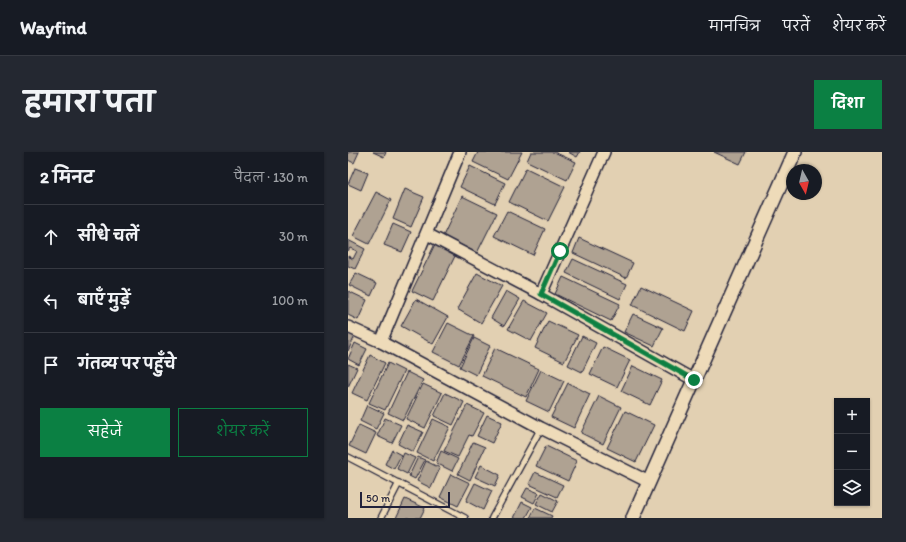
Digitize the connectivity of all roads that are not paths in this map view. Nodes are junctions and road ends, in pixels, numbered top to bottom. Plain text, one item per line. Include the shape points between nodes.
1 (460, 152) edge
2 (604, 152) edge
3 (795, 152) edge
4 (427, 234) junction
5 (541, 294) junction
6 (348, 327) edge
7 (381, 342) junction
8 (694, 380) junction
9 (541, 428) junction
10 (348, 457) edge
11 (649, 482) junction
12 (399, 483) junction
13 (381, 518) edge
14 (465, 518) edge
15 (492, 518) edge
16 (633, 518) edge

1 - 4 street
2 - 5 street
3 - 8 street
4 - 5 street
4 - 7 street
5 - 8 street
6 - 7 street
7 - 9 street
8 - 11 street
9 - 11 street
9 - 15 lane
10 - 12 lane
11 - 16 street
12 - 13 lane
12 - 14 lane

